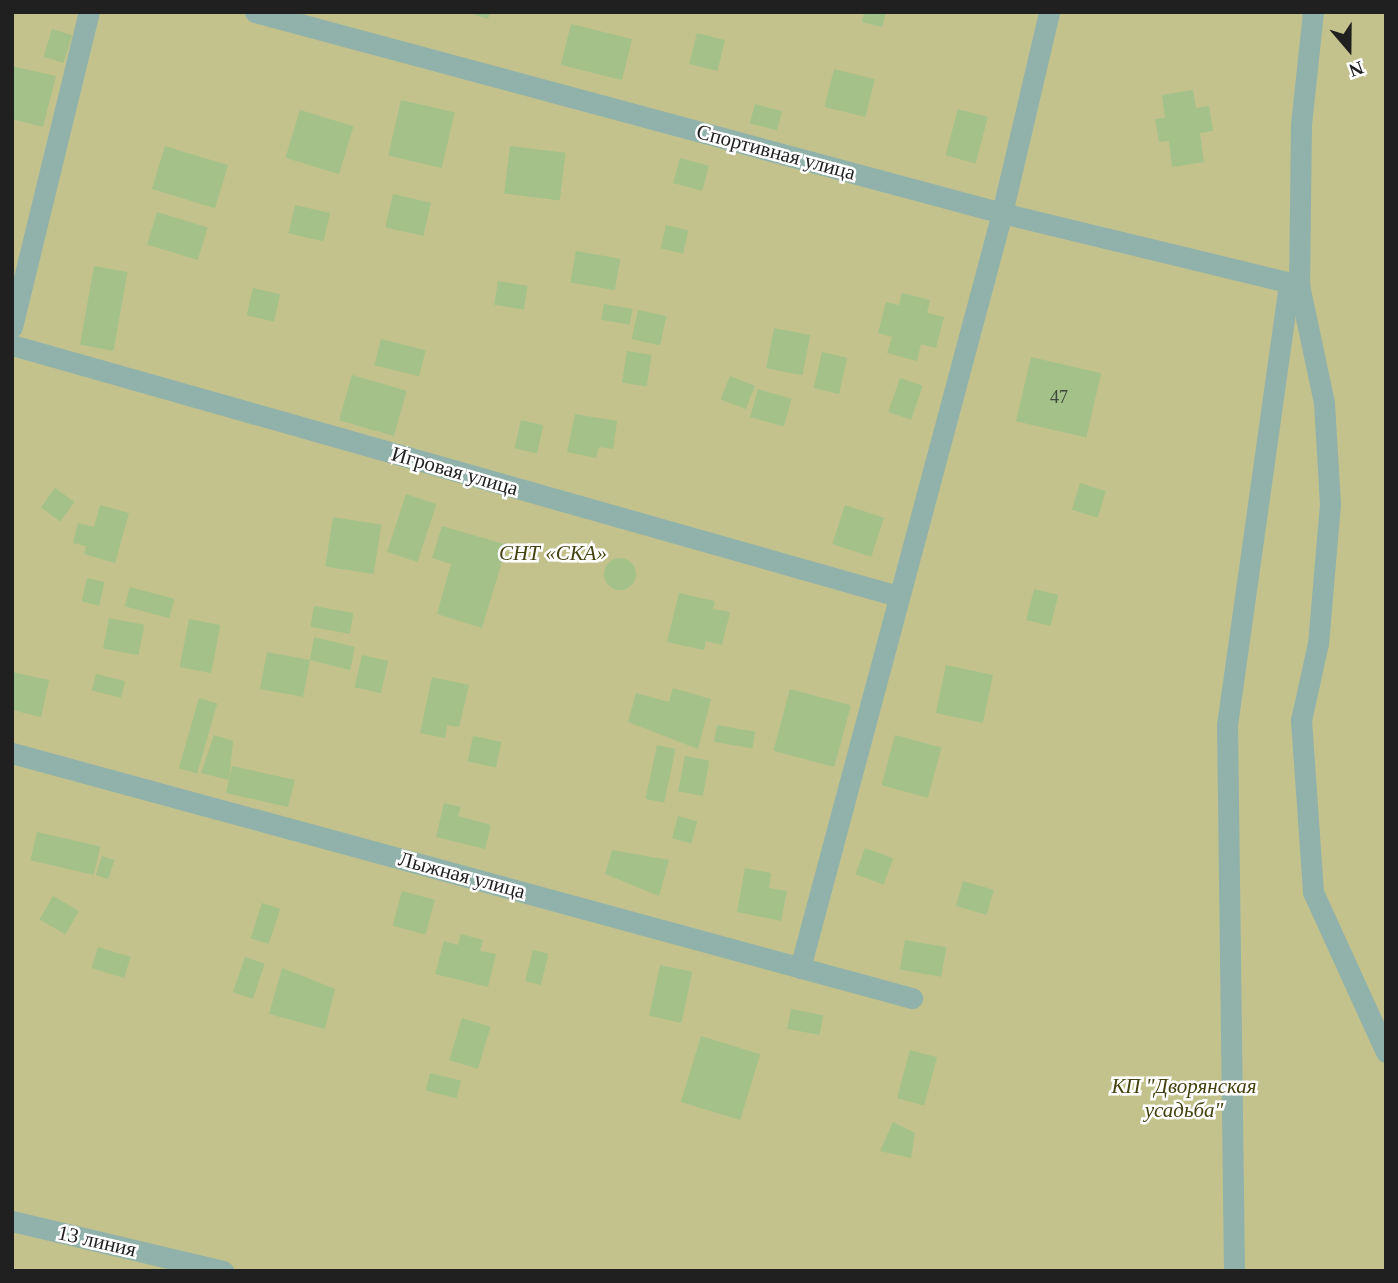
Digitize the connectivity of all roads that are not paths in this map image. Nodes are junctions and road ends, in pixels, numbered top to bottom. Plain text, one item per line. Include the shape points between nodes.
1 (89, 12) edge
2 (254, 12) edge
3 (1049, 12) edge
4 (1313, 12) edge
5 (1002, 213) junction
6 (1294, 284) junction
7 (12, 327) edge
8 (12, 345) edge
9 (898, 596) junction
10 (12, 752) edge
11 (800, 968) junction
12 (912, 998) dead end
13 (1386, 1052) edge
14 (12, 1221) edge
15 (223, 1271) edge
16 (1234, 1271) edge

1 - 7 street
2 - 5 street, Спортивная улица
3 - 5 street
4 - 6 street via 1301,125
5 - 6 street, Спортивная улица
5 - 9 street
6 - 13 street via 1324,403 1331,504 1318,643 1301,720 1313,892
6 - 16 street via 1227,725
8 - 9 street, Игровая улица
9 - 11 street
10 - 11 street, Лыжная улица
11 - 12 street, Лыжная улица
14 - 15 street, 13 линия

